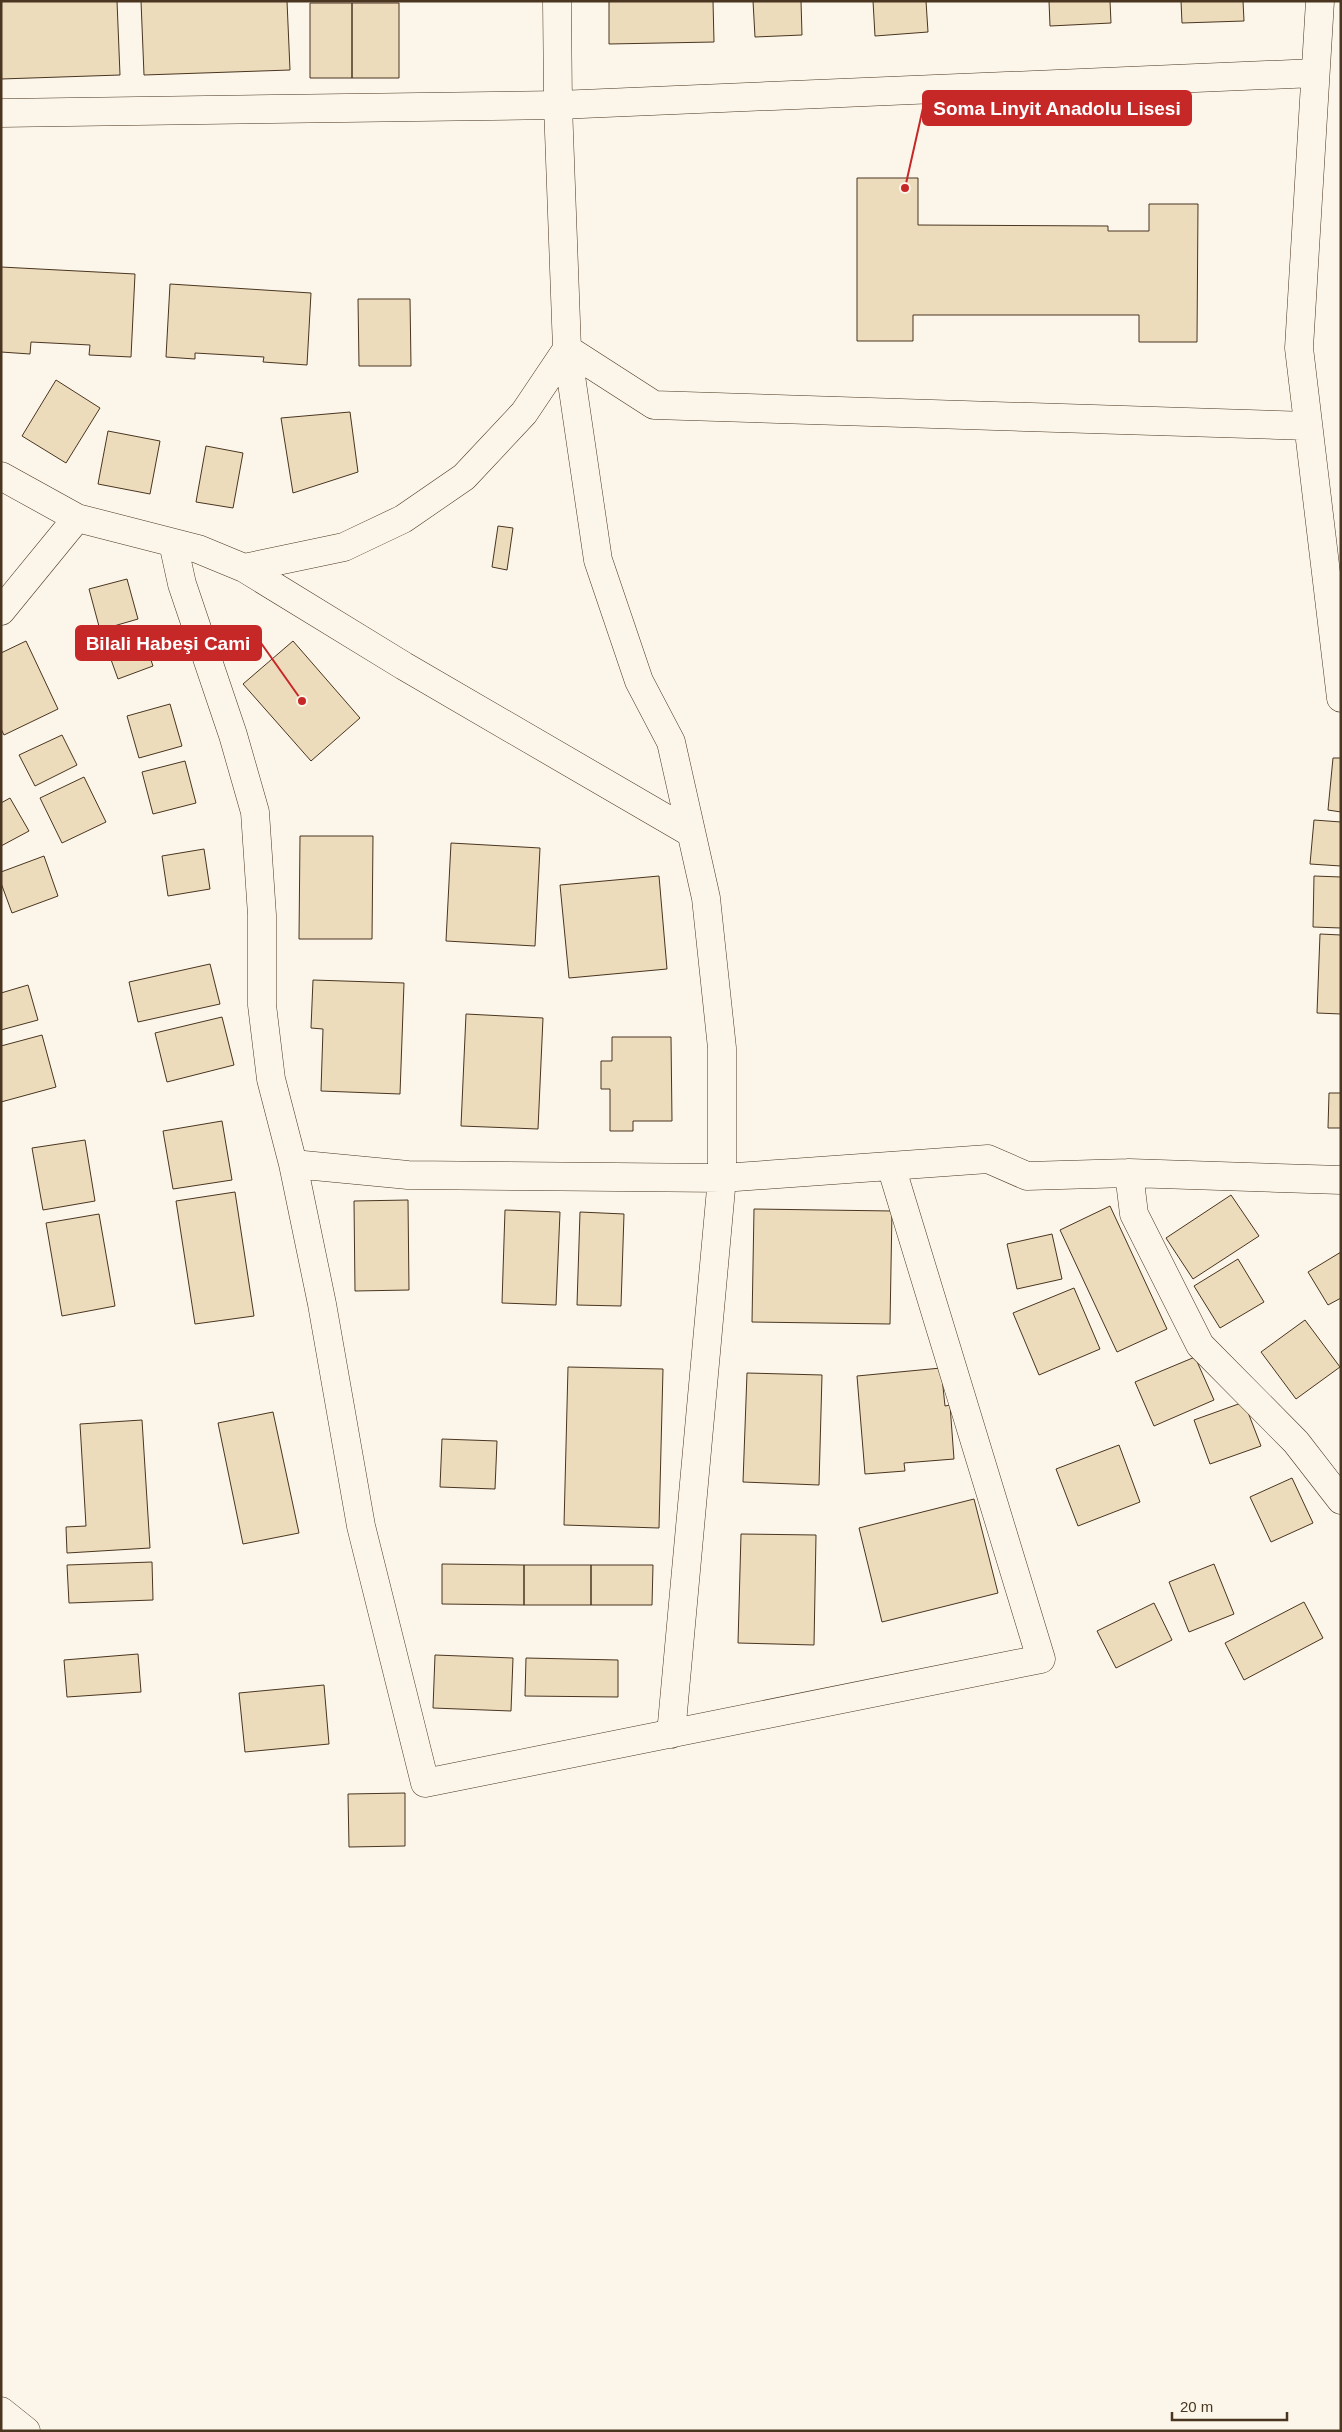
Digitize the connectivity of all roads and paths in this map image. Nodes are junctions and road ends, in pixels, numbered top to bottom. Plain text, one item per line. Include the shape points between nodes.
1 (557, 1) edge
2 (1320, 1) edge
3 (1316, 73) junction
4 (558, 104) junction
5 (1, 113) edge
6 (567, 348) junction
7 (1308, 426) junction
8 (1, 476) edge
9 (77, 518) junction
10 (173, 543) junction
11 (244, 568) junction
12 (1, 611) edge
13 (1341, 698) edge
14 (691, 833) junction
15 (293, 1164) junction
16 (891, 1166) junction
17 (1128, 1173) junction
18 (722, 1178) junction
19 (1341, 1180) edge
20 (1341, 1500) edge
21 (671, 1734) junction
22 (1, 2411) edge
23 (26, 2431) edge

1 - 4 street
2 - 3 street
3 - 4 street
3 - 7 street via 1299,348
4 - 5 street
4 - 6 street
6 - 7 street via 654,405
6 - 11 street via 524,413 464,477 403,520 344,547
6 - 14 street via 598,560 640,681 671,742
7 - 13 street
8 - 9 street
9 - 10 street
9 - 12 street
10 - 11 street via 198,549
10 - 15 street via 182,584 233,735 255,812 262,915 262,1005 271,1079
11 - 14 street via 404,666
14 - 18 street via 706,898 722,1048
15 - 18 street via 408,1174
15 - 21 street via 322,1304 360,1526 425,1783
16 - 17 street via 988,1159 1027,1176
16 - 18 street
16 - 21 street via 1040,1659
17 - 19 street
17 - 20 street via 1134,1214 1200,1346 1296,1442
18 - 21 street
22 - 23 street

